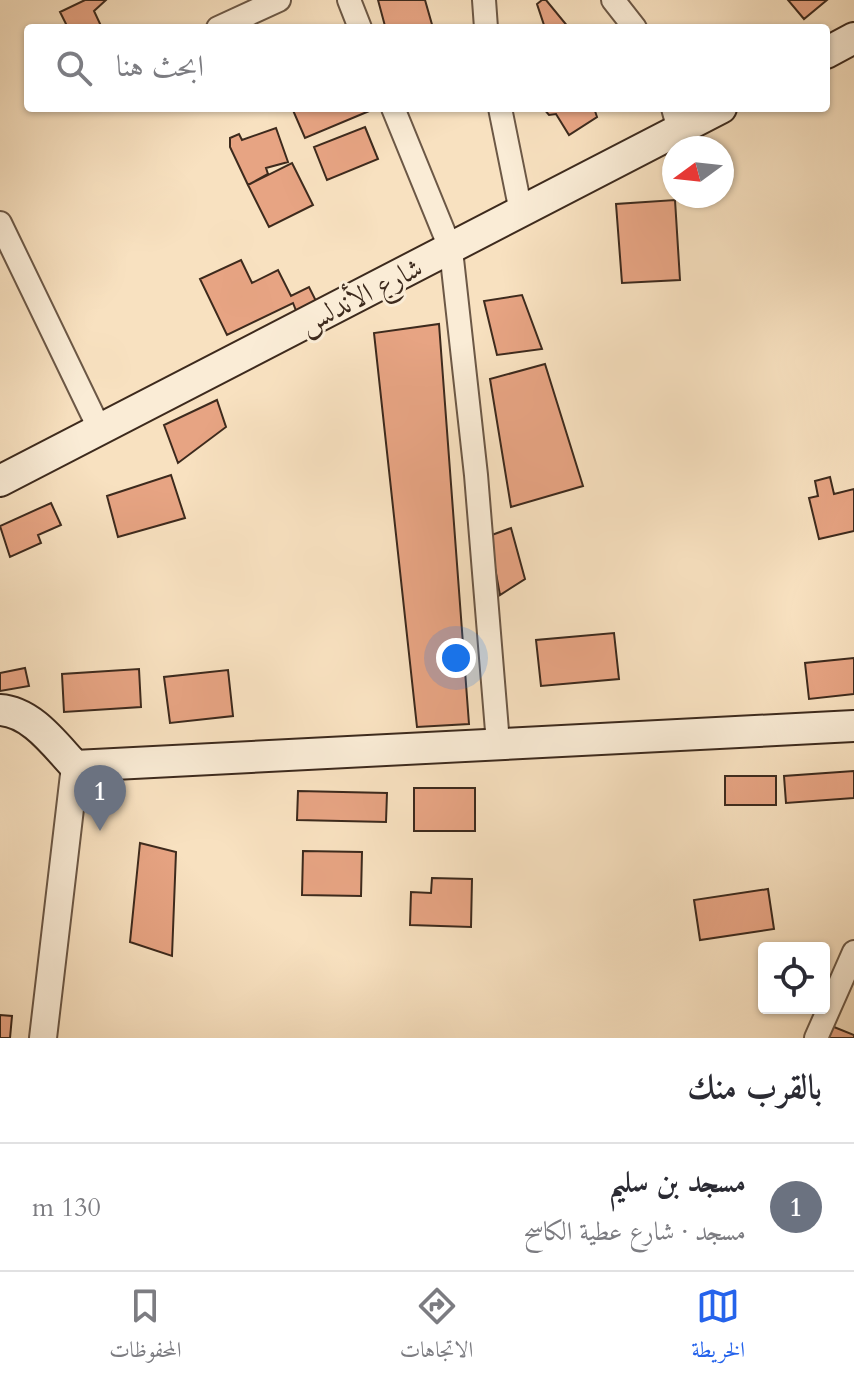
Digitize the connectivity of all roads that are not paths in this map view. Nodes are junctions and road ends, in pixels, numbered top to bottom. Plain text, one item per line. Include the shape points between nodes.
1 (279, 0) edge
2 (349, 0) edge
3 (484, 0) edge
4 (613, 0) edge
5 (227, 24) edge
6 (358, 24) edge
7 (486, 24) edge
8 (632, 24) edge
9 (854, 38) edge
10 (830, 51) edge
11 (395, 112) edge
12 (501, 112) edge
13 (705, 112) edge
14 (676, 119) edge
15 (521, 212) junction
16 (0, 223) edge
17 (451, 250) junction
18 (100, 430) junction
19 (0, 481) edge
20 (0, 710) edge
21 (854, 726) edge
22 (498, 743) junction
23 (75, 766) junction
24 (854, 952) edge
25 (846, 994) edge
26 (43, 1038) edge
27 (816, 1038) edge

1 - 5 street
2 - 6 street
3 - 7 street
4 - 8 street
9 - 10 main road
11 - 17 street
12 - 15 street
13 - 14 main road, شارع الأندلس
14 - 15 main road, شارع الأندلس
15 - 17 main road, شارع الأندلس
16 - 18 street
17 - 18 main road, شارع الأندلس
17 - 22 street
18 - 19 main road, شارع الأندلس
20 - 23 main road via 24,717
21 - 22 main road
22 - 23 main road
23 - 26 street
24 - 25 street
25 - 27 street

